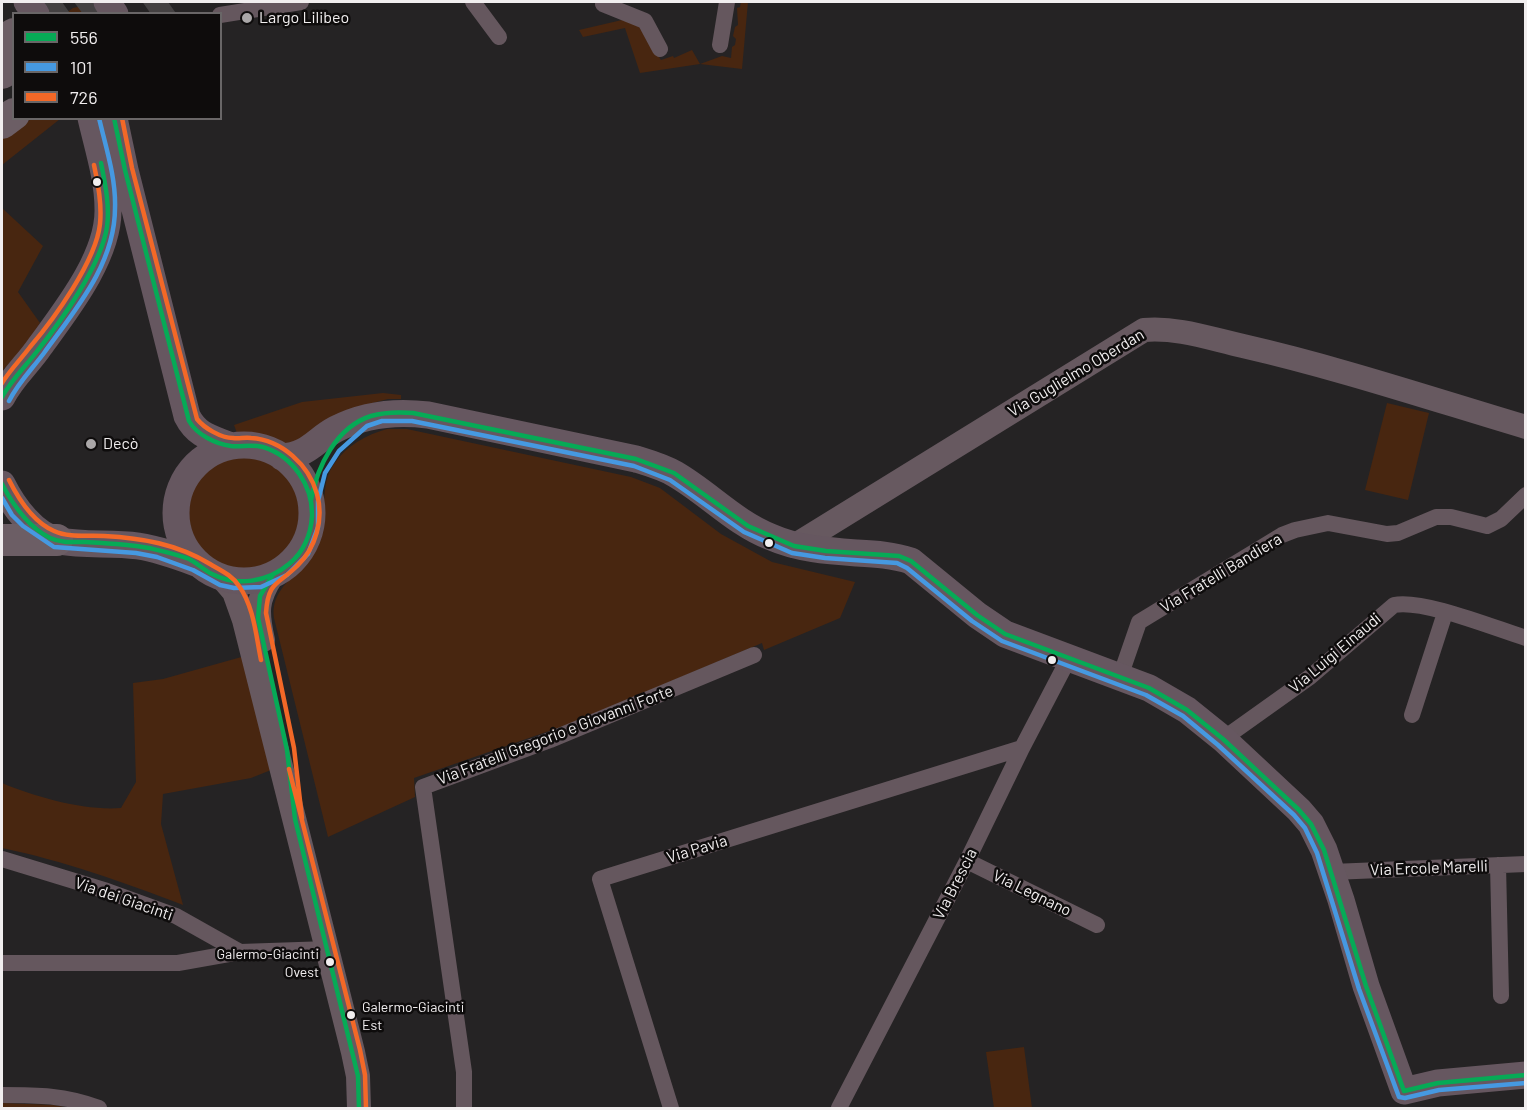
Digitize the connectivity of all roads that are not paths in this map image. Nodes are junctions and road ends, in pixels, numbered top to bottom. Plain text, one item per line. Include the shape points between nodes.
1 (301, 2) edge
2 (474, 2) edge
3 (604, 2) edge
4 (727, 2) edge
5 (223, 10) edge
6 (499, 37) dead end
7 (720, 45) dead end
8 (660, 49) dead end
9 (91, 120) edge
10 (114, 120) edge
11 (2, 397) edge
12 (363, 419) junction
13 (1526, 427) edge
14 (231, 446) junction
15 (282, 457) junction
16 (2, 484) edge
17 (1526, 495) edge
18 (311, 500) junction
19 (2, 540) edge
20 (57, 540) junction
21 (794, 546) junction
22 (196, 563) junction
23 (272, 576) junction
24 (222, 578) junction
25 (1445, 613) junction
26 (1526, 638) edge
27 (754, 655) dead end
28 (1069, 658) junction
29 (1120, 677) junction
30 (1412, 715) dead end
31 (1223, 739) junction
32 (1022, 748) junction
33 (295, 819) junction
34 (2, 860) edge
35 (967, 861) junction
36 (1526, 864) edge
37 (1498, 865) junction
38 (1332, 872) junction
39 (1096, 925) dead end
40 (328, 949) junction
41 (240, 952) junction
42 (2, 963) edge
43 (1501, 996) dead end
44 (1526, 1074) edge
45 (2, 1095) edge
46 (1402, 1100) edge
47 (99, 1108) edge
48 (359, 1108) edge
49 (464, 1108) edge
50 (671, 1108) edge
51 (839, 1108) edge

1 - 5 street
2 - 6 street
3 - 8 street via 645,21
4 - 7 street
9 - 11 main road via 108,209 102,248 63,314 9,382
10 - 14 main road via 187,416 193,428
12 - 15 main road via 334,430 296,456
12 - 18 main road via 325,457
12 - 21 main road via 399,412 428,415 636,459 674,474 748,526
13 - 21 main road, Via Guglielmo Oberdan via 1304,360 1182,332 1144,330
14 - 15 main road via 263,447
14 - 22 main road via 212,452 196,464 176,498 176,528
15 - 18 main road via 304,480
16 - 20 main road via 18,511
17 - 29 street, Via Fratelli Bandiera via 1501,519 1487,526 1436,517 1398,533 1328,523 1294,530 1139,622
18 - 23 main road via 311,526 302,550
19 - 20 highway
20 - 22 main road via 137,546
21 - 28 main road via 899,556 911,561 994,628
22 - 24 main road
23 - 24 main road via 247,581
23 - 33 main road via 260,596 258,618 287,750
24 - 33 main road via 240,605
25 - 26 street, Via Luigi Einaudi
25 - 30 street
25 - 31 street, Via Luigi Einaudi via 1414,604 1394,605 1310,677
27 - 49 street, Via Fratelli Gregorio e Giovanni Forte via 550,740 423,787 464,1072
28 - 29 main road
28 - 32 street, Via Brescia
29 - 31 main road via 1172,700
31 - 38 main road via 1311,824
32 - 35 street, Via Brescia
32 - 50 street, Via Pavia via 600,879
33 - 40 main road
34 - 41 street, Via dei Giacinti via 176,916
35 - 39 street, Via Legnano
35 - 51 street, Via Brescia
36 - 37 street, Via Ercole Marelli
37 - 38 street, Via Ercole Marelli
37 - 43 street
38 - 46 main road
40 - 41 street
40 - 48 main road via 358,1076
41 - 42 street via 178,963
44 - 46 main road via 1438,1083
45 - 47 street via 56,1096

